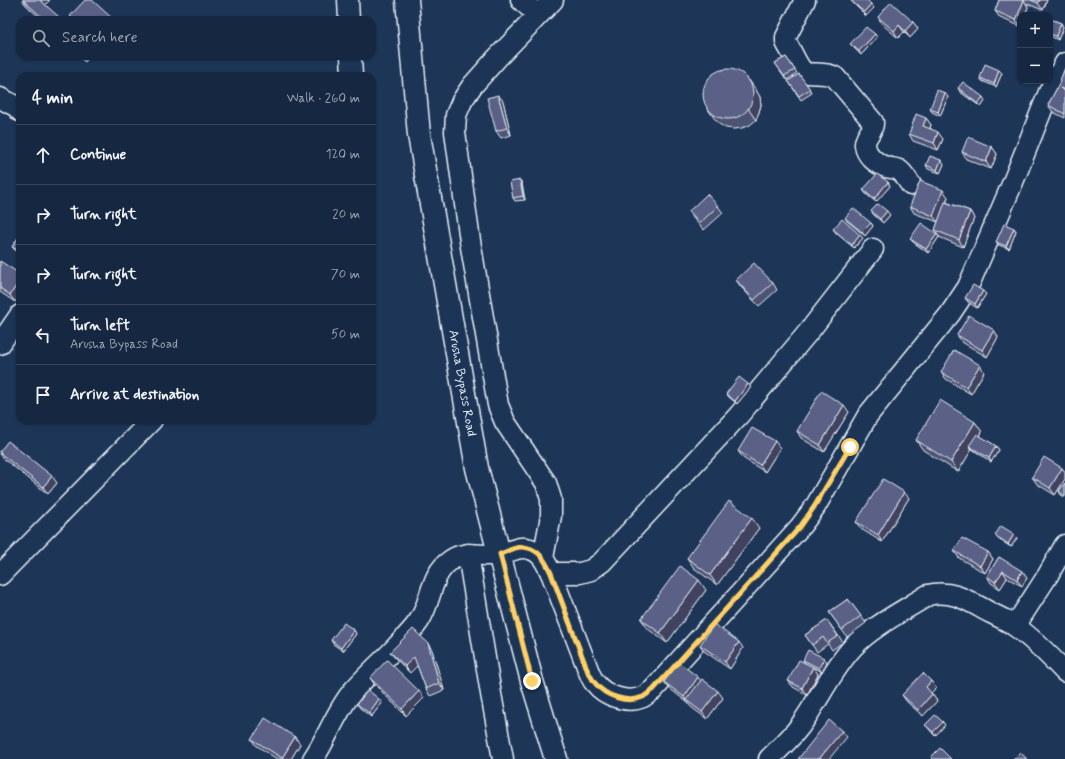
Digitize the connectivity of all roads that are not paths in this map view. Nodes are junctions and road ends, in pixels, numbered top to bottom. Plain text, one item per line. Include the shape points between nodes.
1 (348, 0) edge
2 (407, 0) edge
3 (521, 0) edge
4 (553, 0) edge
5 (805, 0) edge
6 (538, 15) junction
7 (349, 16) edge
8 (351, 60) edge
9 (1065, 64) edge
10 (352, 72) edge
11 (0, 98) edge
12 (16, 106) edge
13 (911, 185) dead end
14 (873, 249) dead end
15 (16, 321) edge
16 (0, 344) edge
17 (148, 424) edge
18 (1065, 546) edge
19 (468, 554) junction
20 (500, 554) junction
21 (547, 565) junction
22 (0, 575) edge
23 (1015, 626) junction
24 (1065, 672) edge
25 (314, 759) edge
26 (503, 759) edge
27 (556, 759) edge
28 (769, 759) edge

1 - 7 street
2 - 20 main road, Arusha Bypass Road via 419,135 477,468
3 - 6 street
4 - 6 street
5 - 13 street via 786,37 786,42 802,71 835,77 873,122 873,128 865,142 870,156 881,165 901,171
6 - 21 street via 472,86 456,115 455,132 470,241 498,405 505,422 546,483 551,499
8 - 10 street
9 - 21 street via 1047,98 968,287 950,314 868,415 800,527 653,690 642,697 630,700 616,698 604,692 595,683 588,672
11 - 12 street
14 - 21 street via 739,415 602,562 591,570 580,573
15 - 16 street
17 - 22 street
18 - 23 street
19 - 20 street
19 - 25 street via 452,559 442,568 420,620 353,691
19 - 26 street
20 - 21 street via 521,547 530,548 537,552
20 - 27 main road, Arusha Bypass Road via 532,681
23 - 24 street
23 - 28 street via 961,597 938,593 928,595 872,631 854,646 841,661 800,725

